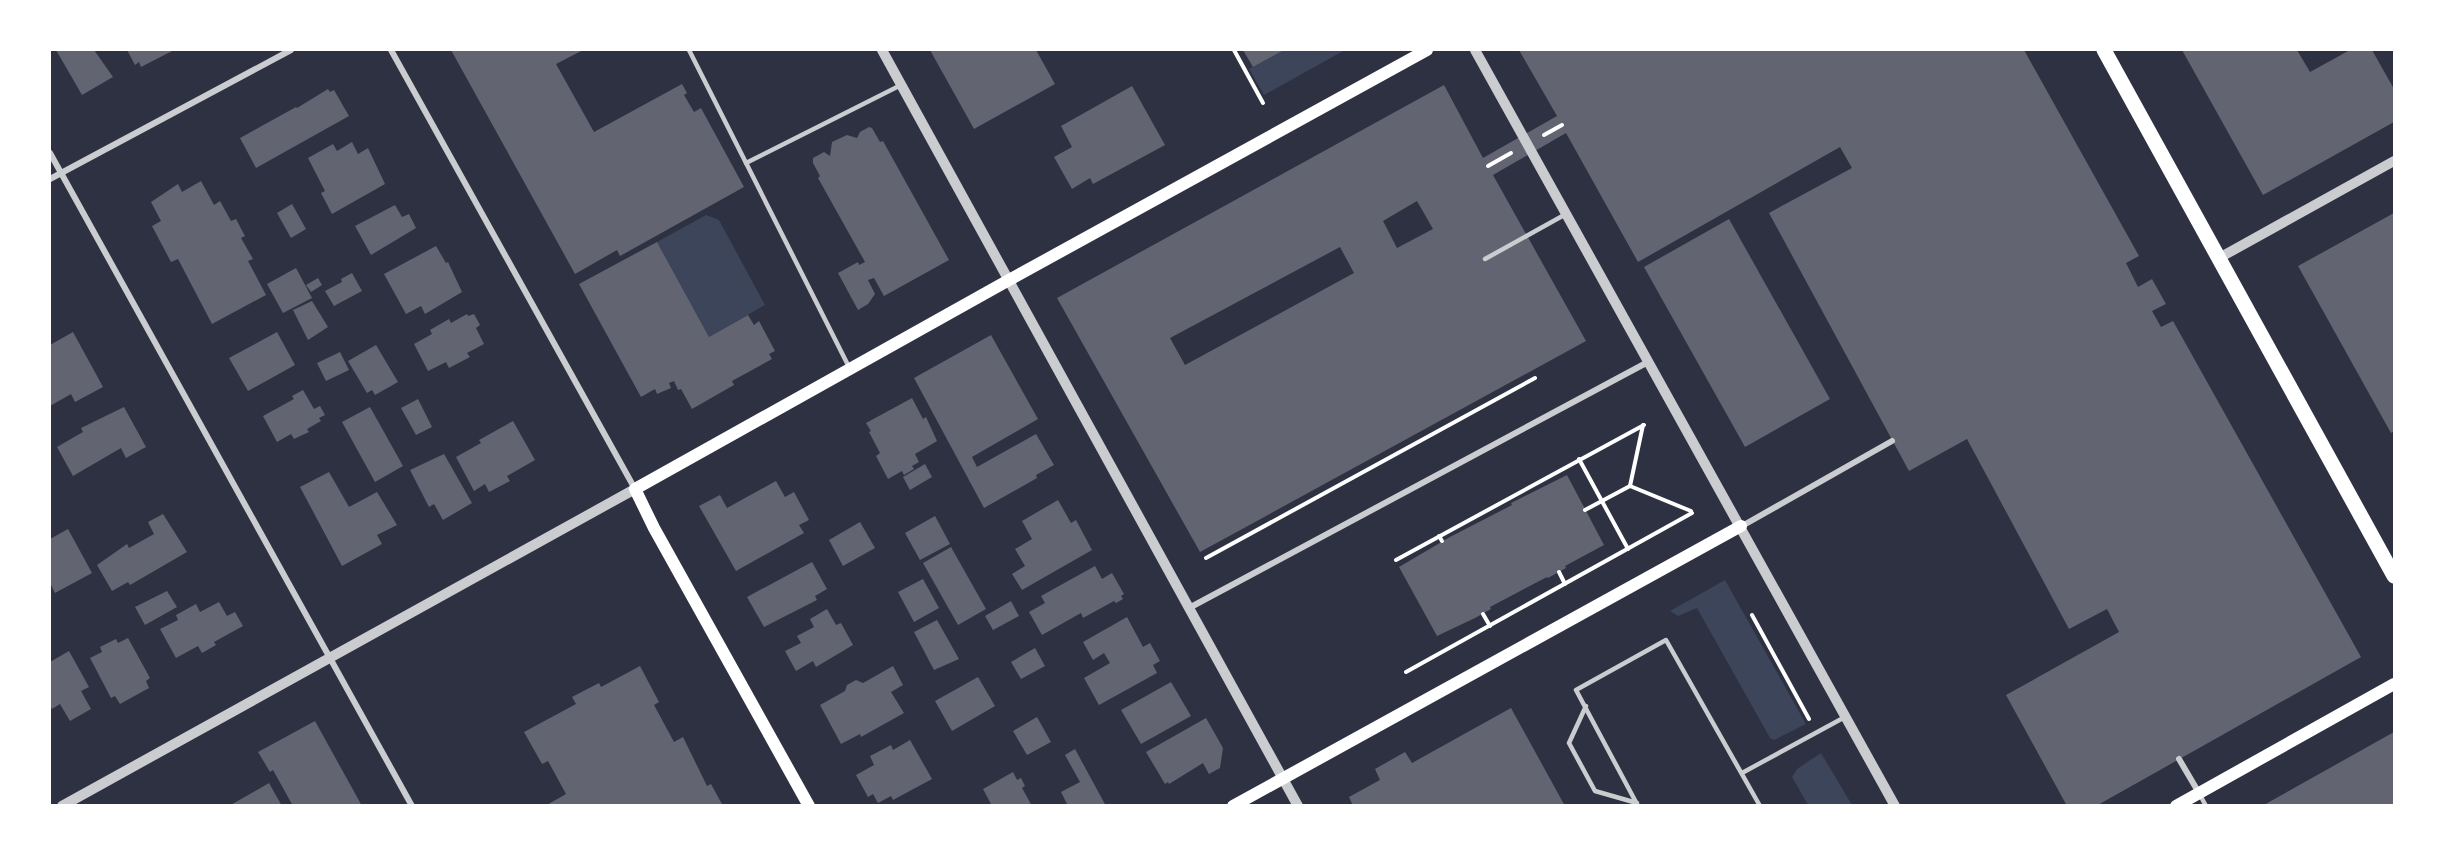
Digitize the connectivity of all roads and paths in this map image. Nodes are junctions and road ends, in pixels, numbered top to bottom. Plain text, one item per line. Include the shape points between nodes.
1 (291, 50) edge
2 (391, 50) edge
3 (689, 50) edge
4 (882, 50) edge
5 (1234, 50) edge
6 (1427, 50) edge
7 (1475, 50) edge
8 (2104, 50) edge
9 (901, 85) junction
10 (1263, 103) dead end
11 (50, 153) edge
12 (2394, 161) edge
13 (746, 163) junction
14 (61, 172) junction
15 (50, 179) edge
16 (1566, 214) junction
17 (2219, 258) junction
18 (1485, 259) dead end
19 (1009, 280) junction
20 (1648, 362) junction
21 (850, 369) junction
22 (1534, 378) dead end
23 (1892, 441) dead end
24 (1579, 459) junction
25 (1630, 486) junction
26 (635, 489) junction
27 (1602, 501) junction
28 (1585, 510) dead end
29 (1741, 526) junction
30 (1439, 536) junction
31 (1442, 541) dead end
32 (1628, 549) junction
33 (1206, 558) dead end
34 (1396, 560) dead end
35 (1559, 572) dead end
36 (2394, 576) edge
37 (1565, 584) junction
38 (1189, 608) junction
39 (1483, 614) dead end
40 (1752, 615) dead end
41 (1490, 626) junction
42 (330, 658) junction
43 (1406, 672) dead end
44 (2394, 684) edge
45 (1586, 706) junction
46 (1846, 716) junction
47 (1816, 731) junction
48 (2179, 759) dead end
49 (1742, 773) junction
50 (1283, 778) junction
51 (2199, 793) junction
52 (1638, 804) edge
53 (62, 806) edge
54 (412, 806) edge
55 (809, 806) edge
56 (1233, 806) edge
57 (1298, 806) edge
58 (1760, 806) edge
59 (1895, 806) edge
60 (2176, 806) edge
61 (2206, 806) edge

1 - 14 street
2 - 26 street
3 - 13 lane
4 - 9 street
5 - 10 path
6 - 19 main road
7 - 16 street
8 - 17 main road
9 - 13 lane
9 - 19 street
11 - 14 street
12 - 17 street
13 - 21 lane
14 - 15 street
14 - 42 street
16 - 18 lane
16 - 20 street
17 - 36 main road
19 - 21 main road
19 - 38 street
20 - 29 street
20 - 38 street
21 - 26 main road
22 - 33 path
23 - 29 street
24 - 25 path via 1644,425
24 - 27 path
24 - 30 path via 1517,497
25 - 27 path
25 - 32 path via 1692,512
26 - 42 street
26 - 55 main road
27 - 28 path
27 - 32 path
29 - 46 street
29 - 50 main road
30 - 31 path
30 - 34 path
32 - 37 path
35 - 37 path
37 - 41 path
38 - 50 street
39 - 41 path
40 - 47 path
41 - 43 path
42 - 53 street
42 - 54 street
44 - 51 main road
45 - 49 lane via 1576,690 1666,640
45 - 52 lane
45 - 52 lane via 1569,743 1595,791
46 - 47 lane
46 - 59 street
47 - 49 lane
48 - 51 street
49 - 58 lane
50 - 56 main road
50 - 57 street
51 - 60 main road
51 - 61 lane

